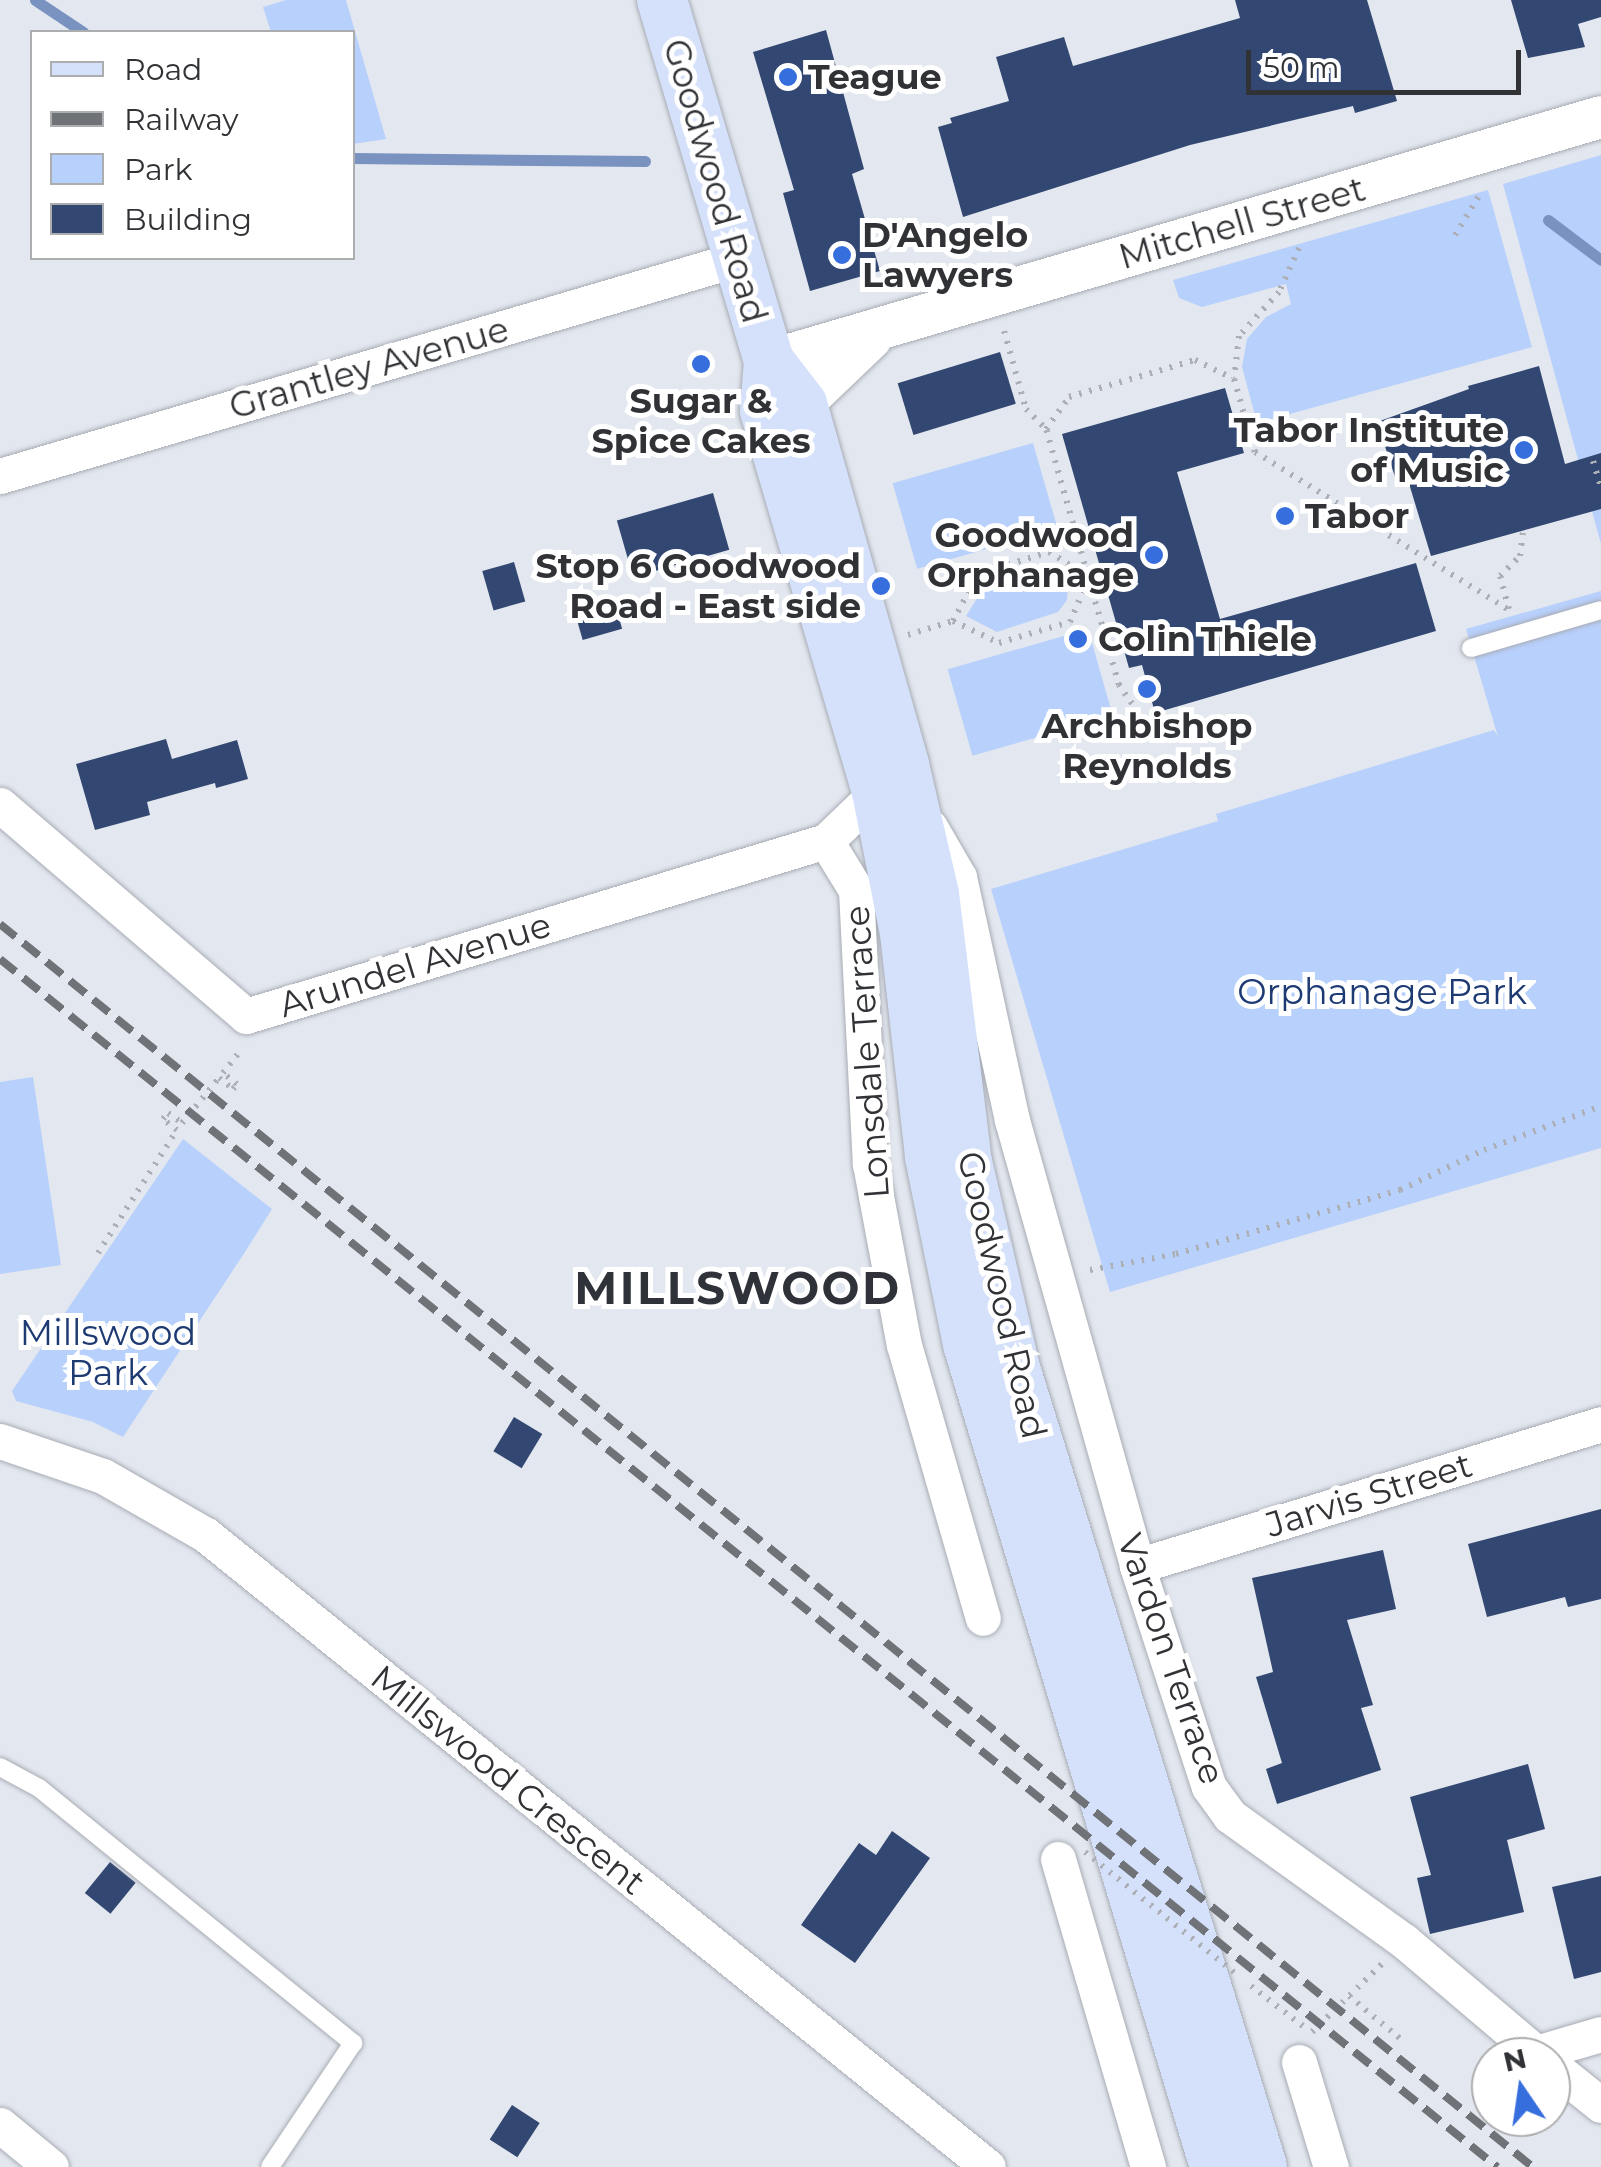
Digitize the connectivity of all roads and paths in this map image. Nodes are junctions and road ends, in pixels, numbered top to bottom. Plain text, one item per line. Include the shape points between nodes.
1 (662, 0) edge
2 (1601, 117) edge
3 (1509, 155) junction
4 (1293, 208) junction
5 (1455, 235) dead end
6 (738, 259) junction
7 (1002, 325) dead end
8 (883, 328) junction
9 (768, 361) junction
10 (1234, 379) junction
11 (802, 404) junction
12 (1046, 429) junction
13 (1594, 461) dead end
14 (0, 476) edge
15 (1601, 487) edge
16 (1523, 530) dead end
17 (1102, 574) dead end
18 (1089, 577) junction
19 (1510, 610) junction
20 (1601, 610) edge
21 (953, 621) junction
22 (1516, 634) junction
23 (907, 636) dead end
24 (1471, 648) dead end
25 (1214, 721) dead end
26 (894, 794) junction
27 (0, 806) edge
28 (826, 841) junction
29 (246, 1016) junction
30 (962, 1104) junction
31 (1601, 1106) edge
32 (1012, 1120) junction
33 (98, 1252) dead end
34 (1056, 1276) junction
35 (1601, 1424) edge
36 (0, 1441) edge
37 (1137, 1566) junction
38 (983, 1618) dead end
39 (0, 1767) edge
40 (1072, 1855) joint
41 (1404, 1941) junction
42 (1349, 1996) junction
43 (1601, 2034) edge
44 (1518, 2037) edge
45 (1403, 2041) dead end
46 (1571, 2046) edge
47 (1305, 2048) junction
48 (1571, 2081) edge
49 (1601, 2106) edge
50 (0, 2125) edge
51 (50, 2167) edge
52 (270, 2167) edge
53 (988, 2167) edge
54 (1148, 2167) edge
55 (1215, 2167) edge
56 (1262, 2167) edge
57 (1331, 2167) edge

1 - 6 main road, Goodwood Road
2 - 3 street, Mitchell Street
3 - 4 street, Mitchell Street
3 - 5 path
4 - 8 street, Mitchell Street
4 - 10 path via 1301,243 1279,292 1239,336
6 - 9 main road, Goodwood Road
6 - 14 street, Grantley Avenue
7 - 12 path via 1026,409
8 - 9 street, Mitchell Street
8 - 11 street, Mitchell Street
9 - 11 main road, Goodwood Road
9 - 26 main road, Goodwood Road via 765,411
10 - 12 path via 1195,360 1070,397
10 - 19 path via 1255,452
11 - 26 main road, Goodwood Road via 886,691
12 - 18 path
13 - 15 path
16 - 19 path via 1520,556 1500,576
17 - 18 path
18 - 21 path via 1070,622 999,643
18 - 21 path via 1049,552 978,574
18 - 25 path via 1120,685 1156,738
19 - 22 path
20 - 22 lane
21 - 23 path
22 - 24 lane
26 - 28 street, Arundel Avenue
26 - 30 main road, Goodwood Road via 934,894
26 - 32 street, Vardon Terrace via 960,877
26 - 55 main road, Goodwood Road via 930,1157 968,1344
27 - 29 street, Arundel Avenue
28 - 29 street, Arundel Avenue
28 - 38 street, Lonsdale Terrace via 856,890 870,1164 904,1345
29 - 33 path via 250,1039 223,1073 237,1084 233,1089 219,1078 182,1124 168,1113 162,1119 177,1130
30 - 32 street via 989,1099
30 - 56 main road, Goodwood Road via 981,1233 1031,1428
31 - 34 path via 1400,1190 1176,1254
32 - 34 street, Vardon Terrace
34 - 37 street, Vardon Terrace
35 - 37 street, Jarvis Street
36 - 53 street, Millswood Crescent via 103,1476 206,1535
37 - 41 street, Vardon Terrace via 1209,1788 1230,1816
39 - 52 lane via 38,1788 352,2042
40 - 47 path, bridge via 1240,1977
40 - 54 street
41 - 42 path
41 - 44 street, Vardon Terrace
42 - 45 path
42 - 47 path
43 - 46 street
47 - 57 street
48 - 49 street, Vardon Terrace
50 - 51 street

